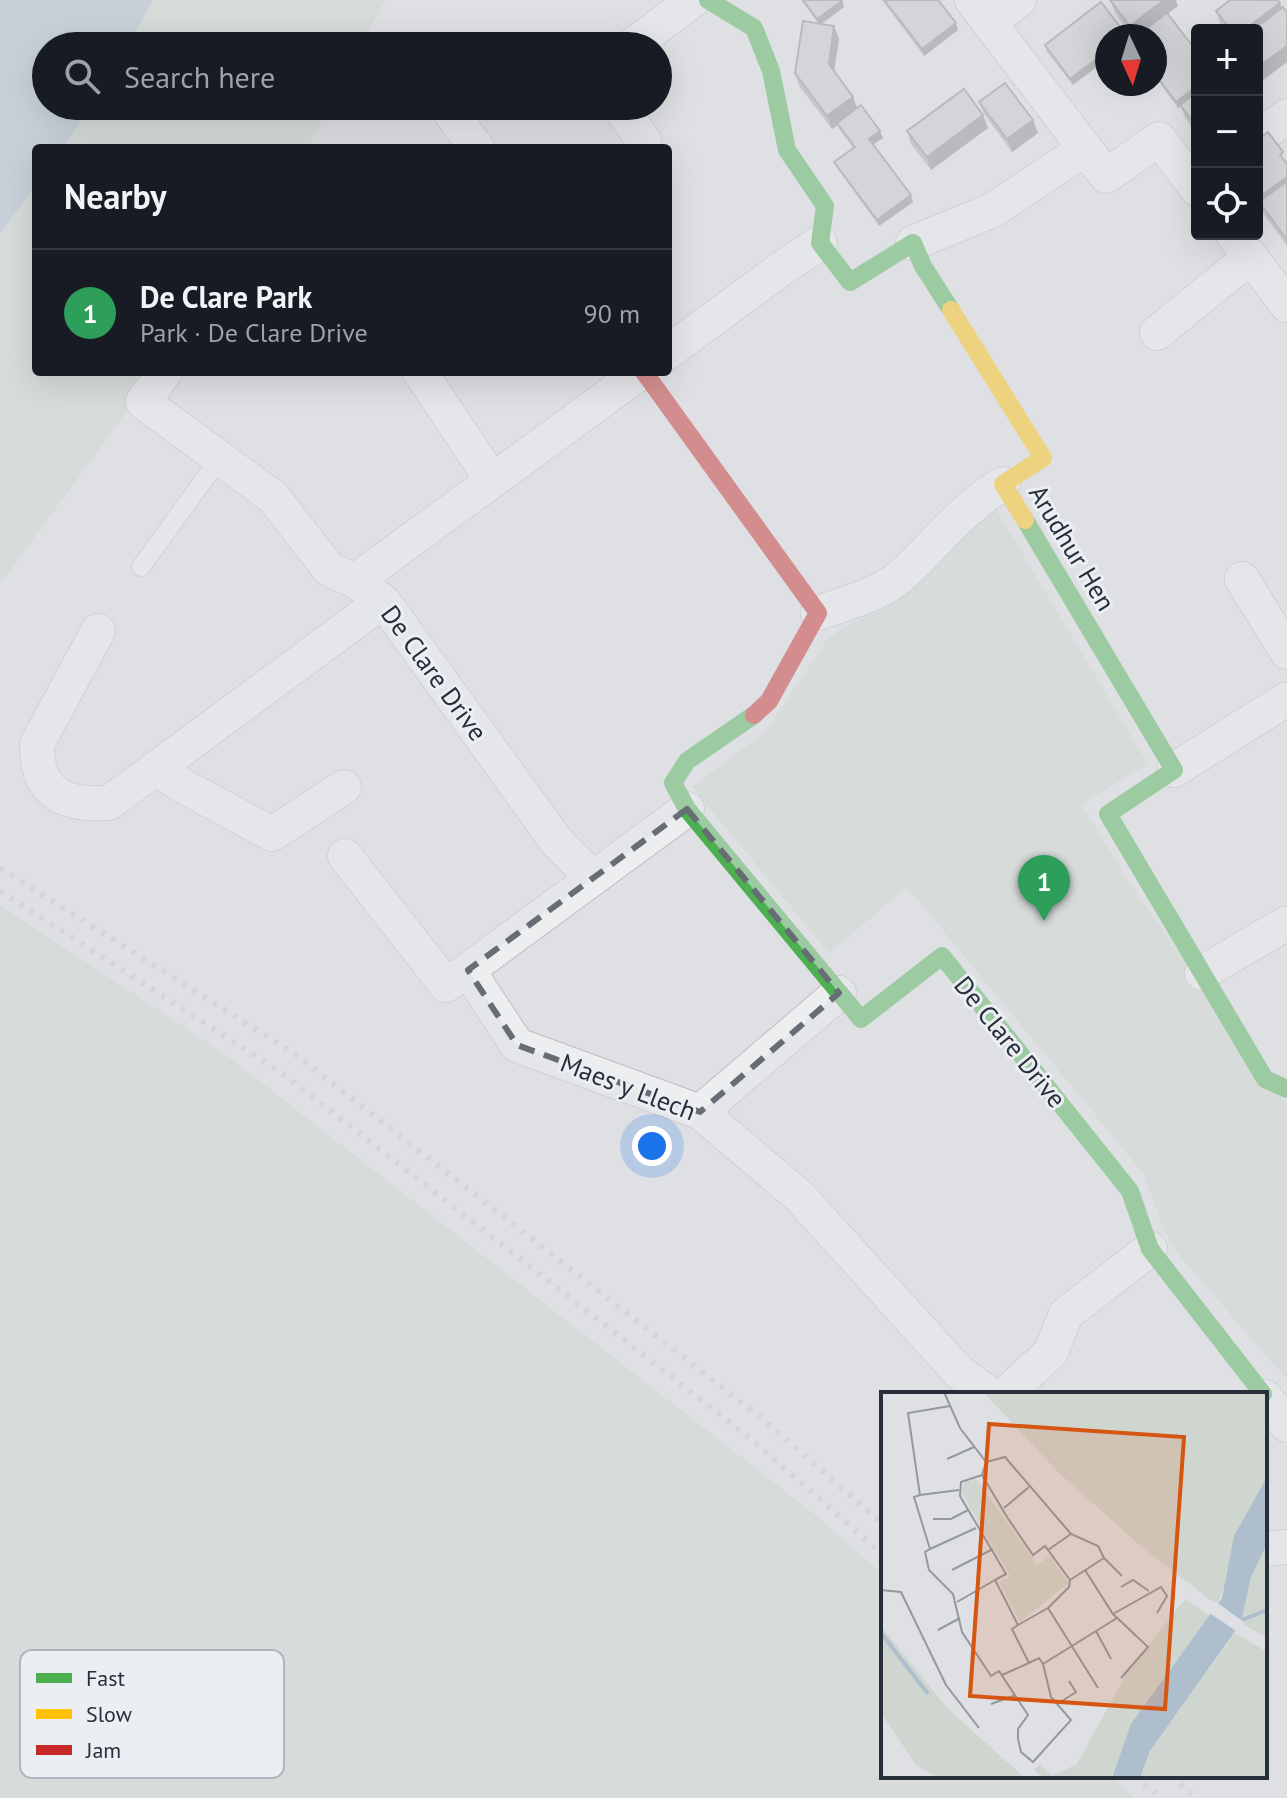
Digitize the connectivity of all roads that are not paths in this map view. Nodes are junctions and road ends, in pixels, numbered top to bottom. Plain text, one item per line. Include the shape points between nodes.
1 (693, 0) edge
2 (708, 0) edge
3 (1019, 0) edge
4 (981, 12) edge
5 (651, 32) edge
6 (1287, 116) edge
7 (456, 120) edge
8 (629, 120) edge
9 (1263, 134) edge
10 (644, 141) dead end
11 (474, 144) edge
12 (1085, 149) junction
13 (1191, 180) edge
14 (820, 243) junction
15 (913, 243) junction
16 (1241, 246) edge
17 (1287, 305) edge
18 (1157, 333) dead end
19 (672, 349) edge
20 (162, 376) edge
21 (423, 376) edge
22 (636, 376) edge
23 (645, 376) edge
24 (219, 459) junction
25 (492, 480) junction
26 (1003, 484) junction
27 (141, 567) dead end
28 (1242, 579) dead end
29 (355, 581) junction
30 (383, 601) junction
31 (818, 613) junction
32 (98, 631) dead end
33 (1287, 652) edge
34 (1287, 699) edge
35 (156, 768) junction
36 (1174, 770) junction
37 (344, 787) dead end
38 (687, 809) junction
39 (345, 856) dead end
40 (593, 878) junction
41 (1287, 923) edge
42 (468, 970) junction
43 (1202, 973) junction
44 (839, 993) junction
45 (1287, 1089) edge
46 (700, 1112) junction
47 (1150, 1249) junction
48 (986, 1392) edge
49 (1008, 1392) edge
50 (1261, 1392) edge
51 (1267, 1400) edge
52 (1287, 1425) edge
53 (1287, 1547) edge
54 (1267, 1549) edge

1 - 5 street
2 - 14 street via 754,28 771,71 787,150 825,206
3 - 4 street
4 - 12 street
6 - 9 street
7 - 11 street
8 - 10 street
12 - 13 street via 1106,176 1159,139
12 - 15 street via 993,210
14 - 15 street via 850,282
14 - 19 street
15 - 26 street, Arudhur Hen via 1043,458
16 - 17 street
16 - 18 street
20 - 24 street, De Clare Drive via 143,402
21 - 25 street
22 - 25 street
23 - 31 street
24 - 27 lane
24 - 29 street, De Clare Drive via 273,497 329,569
25 - 29 street
26 - 31 street via 986,493 901,576 874,593
26 - 36 street, Arudhur Hen
28 - 33 street
29 - 30 street, De Clare Drive
30 - 35 street
30 - 40 street, De Clare Drive via 557,842
31 - 38 street via 769,701 746,723 687,761 673,783
32 - 35 street via 37,744 37,765 60,797 84,805 109,803
34 - 36 street
35 - 37 street via 272,834
36 - 43 street via 1108,814
38 - 40 street
38 - 44 street, De Clare Drive
39 - 42 street via 446,985
40 - 42 street
41 - 43 street
42 - 46 street, Maes y Llech via 517,1045
43 - 45 street via 1265,1079
44 - 46 street
44 - 47 street, De Clare Drive via 861,1019 942,956 1130,1191
46 - 48 street, Maes y Llech via 799,1196 959,1372
47 - 49 street via 1066,1314 1051,1352
47 - 50 street, De Clare Drive
51 - 52 street, De Clare Drive
53 - 54 street

